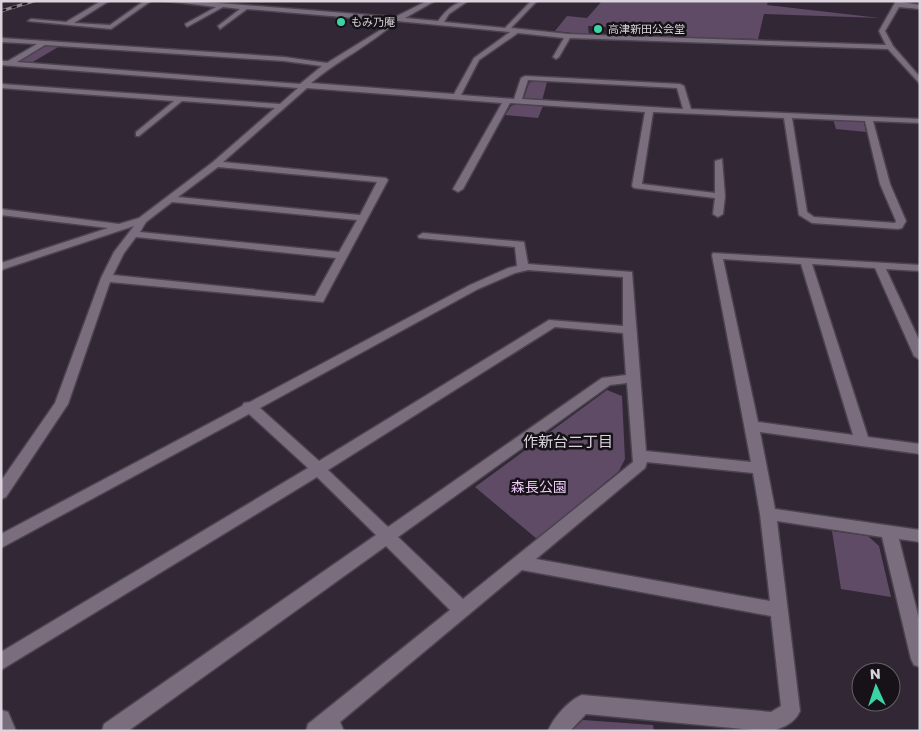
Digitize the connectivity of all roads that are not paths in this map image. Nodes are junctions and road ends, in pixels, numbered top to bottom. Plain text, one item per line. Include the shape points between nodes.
1 (106, 1) edge
2 (148, 1) edge
3 (170, 1) edge
4 (230, 1) edge
5 (432, 1) edge
6 (465, 1) edge
7 (534, 1) edge
8 (898, 3) edge
9 (222, 5) junction
10 (246, 7) junction
11 (920, 7) edge
12 (397, 19) junction
13 (31, 21) dead end
14 (440, 23) junction
15 (67, 24) junction
16 (187, 25) dead end
17 (220, 27) dead end
18 (506, 30) junction
19 (516, 31) junction
20 (568, 36) junction
21 (1, 40) edge
22 (44, 43) junction
23 (890, 47) junction
24 (556, 57) dead end
25 (5, 63) edge
26 (328, 65) junction
27 (910, 70) junction
28 (920, 71) edge
29 (920, 82) edge
30 (303, 85) junction
31 (1, 86) edge
32 (456, 97) junction
33 (180, 99) junction
34 (506, 101) junction
35 (516, 102) junction
36 (281, 106) junction
37 (649, 110) junction
38 (688, 111) junction
39 (788, 115) junction
40 (868, 118) junction
41 (920, 121) edge
42 (139, 134) dead end
43 (720, 161) dead end
44 (216, 164) junction
45 (458, 189) dead end
46 (720, 196) junction
47 (170, 199) junction
48 (1, 212) edge
49 (718, 214) dead end
50 (363, 218) junction
51 (142, 220) junction
52 (119, 227) junction
53 (133, 234) junction
54 (423, 236) dead end
55 (343, 256) junction
56 (805, 260) junction
57 (879, 265) junction
58 (1, 267) edge
59 (523, 268) junction
60 (920, 268) edge
61 (106, 278) junction
62 (629, 330) junction
63 (920, 356) edge
64 (633, 378) junction
65 (249, 406) junction
66 (752, 426) junction
67 (862, 440) junction
68 (920, 449) edge
69 (640, 456) junction
70 (760, 468) junction
71 (318, 469) junction
72 (1, 493) edge
73 (768, 514) junction
74 (889, 532) junction
75 (920, 536) edge
76 (386, 537) junction
77 (1, 542) edge
78 (520, 563) junction
79 (462, 610) junction
80 (779, 610) junction
81 (916, 628) edge
82 (920, 659) edge
83 (1, 662) edge
84 (1, 720) edge
85 (326, 727) edge
86 (6, 731) edge
87 (111, 731) edge
88 (557, 731) edge

1 - 15 street
2 - 15 street via 111,27
3 - 9 street
4 - 9 street
5 - 12 street
6 - 14 street
7 - 18 street
8 - 11 street
8 - 23 street via 882,31
9 - 10 street
9 - 16 street
10 - 12 street
10 - 17 street
12 - 14 street
12 - 26 street
13 - 15 street
14 - 18 street
18 - 19 street
19 - 20 street
19 - 32 street via 476,59
20 - 23 street
20 - 24 street
21 - 22 street
22 - 25 street
22 - 26 street via 284,59
23 - 27 street
25 - 30 street
26 - 30 street
27 - 28 street
27 - 29 street
30 - 32 street
30 - 36 street
31 - 33 street
32 - 34 street
33 - 36 street
33 - 42 street
34 - 35 street
34 - 45 street
35 - 37 street
35 - 38 street via 525,78 680,86
36 - 44 street
37 - 38 street
37 - 46 street via 637,186
38 - 39 street
39 - 40 street
39 - 40 street via 805,217 898,226 901,221 885,184
40 - 41 street
43 - 46 street
44 - 47 street
44 - 50 street via 383,180
46 - 49 street
47 - 50 street
47 - 51 street
48 - 52 street
50 - 55 street
51 - 52 street
51 - 53 street
52 - 58 street
53 - 55 street
53 - 61 street via 118,252
54 - 59 street via 520,244
55 - 61 street via 319,300
56 - 57 street
56 - 66 street via 717,255
56 - 67 street
57 - 60 street
57 - 63 street
59 - 62 street via 628,274
59 - 65 street via 474,287
61 - 72 street via 61,404
62 - 64 street
62 - 71 street via 553,323
64 - 69 street
64 - 76 street via 607,381
65 - 71 street
65 - 77 street
66 - 67 street
66 - 70 street
67 - 68 street
69 - 70 street
69 - 78 street via 640,464
70 - 73 street
71 - 76 street
71 - 83 street
73 - 74 street
73 - 80 street
74 - 75 street
74 - 81 street
76 - 79 street
76 - 87 street
78 - 79 street
78 - 80 street
79 - 85 street
80 - 88 street via 791,711 773,722 582,704
81 - 82 street
84 - 86 street

